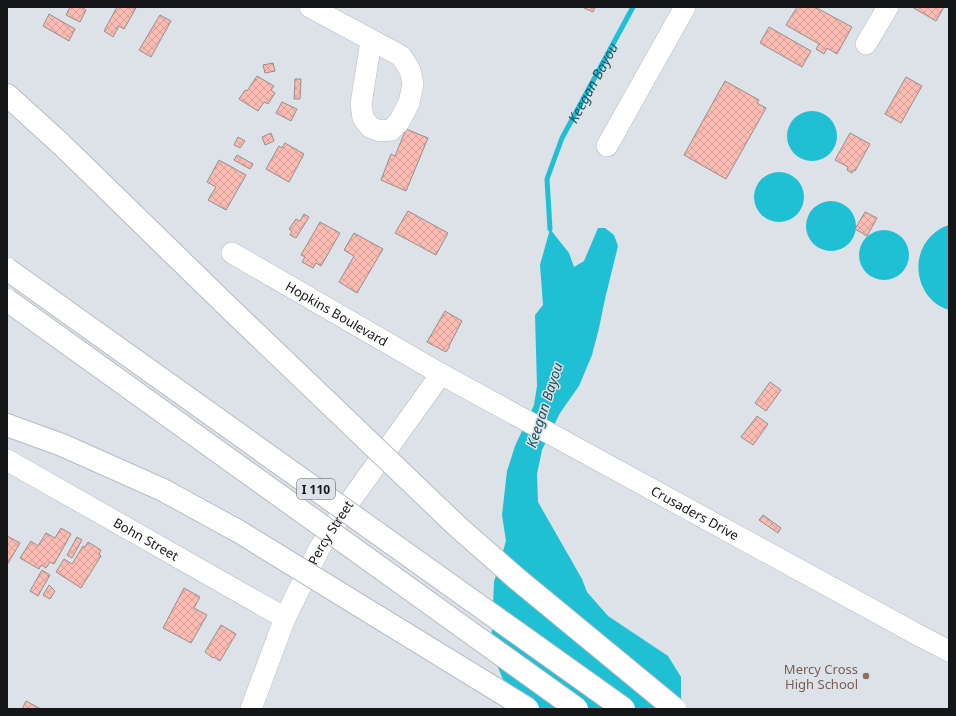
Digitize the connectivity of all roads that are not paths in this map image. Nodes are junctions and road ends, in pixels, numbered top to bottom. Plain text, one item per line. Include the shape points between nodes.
1 (310, 7) edge
2 (685, 7) edge
3 (888, 7) edge
4 (371, 41) dead end
5 (866, 44) dead end
6 (7, 96) edge
7 (607, 146) dead end
8 (232, 253) dead end
9 (7, 269) edge
10 (7, 300) edge
11 (441, 374) junction
12 (7, 425) edge
13 (7, 460) edge
14 (285, 618) junction
15 (949, 651) edge
16 (251, 709) edge
17 (528, 709) edge
18 (577, 709) edge
19 (624, 709) edge
20 (675, 709) edge

1 - 4 street
2 - 7 street
3 - 5 street
6 - 20 highway, bridge via 62,145 456,526
8 - 11 street, Hopkins Boulevard
9 - 19 highway, I 110, bridge
10 - 18 highway, I 110, bridge
11 - 14 street, Percy Street via 335,523 319,549
11 - 15 street, Crusaders Drive
12 - 17 highway, bridge via 62,445 162,490 238,531
13 - 14 street, Bohn Street
14 - 16 street, Percy Street

